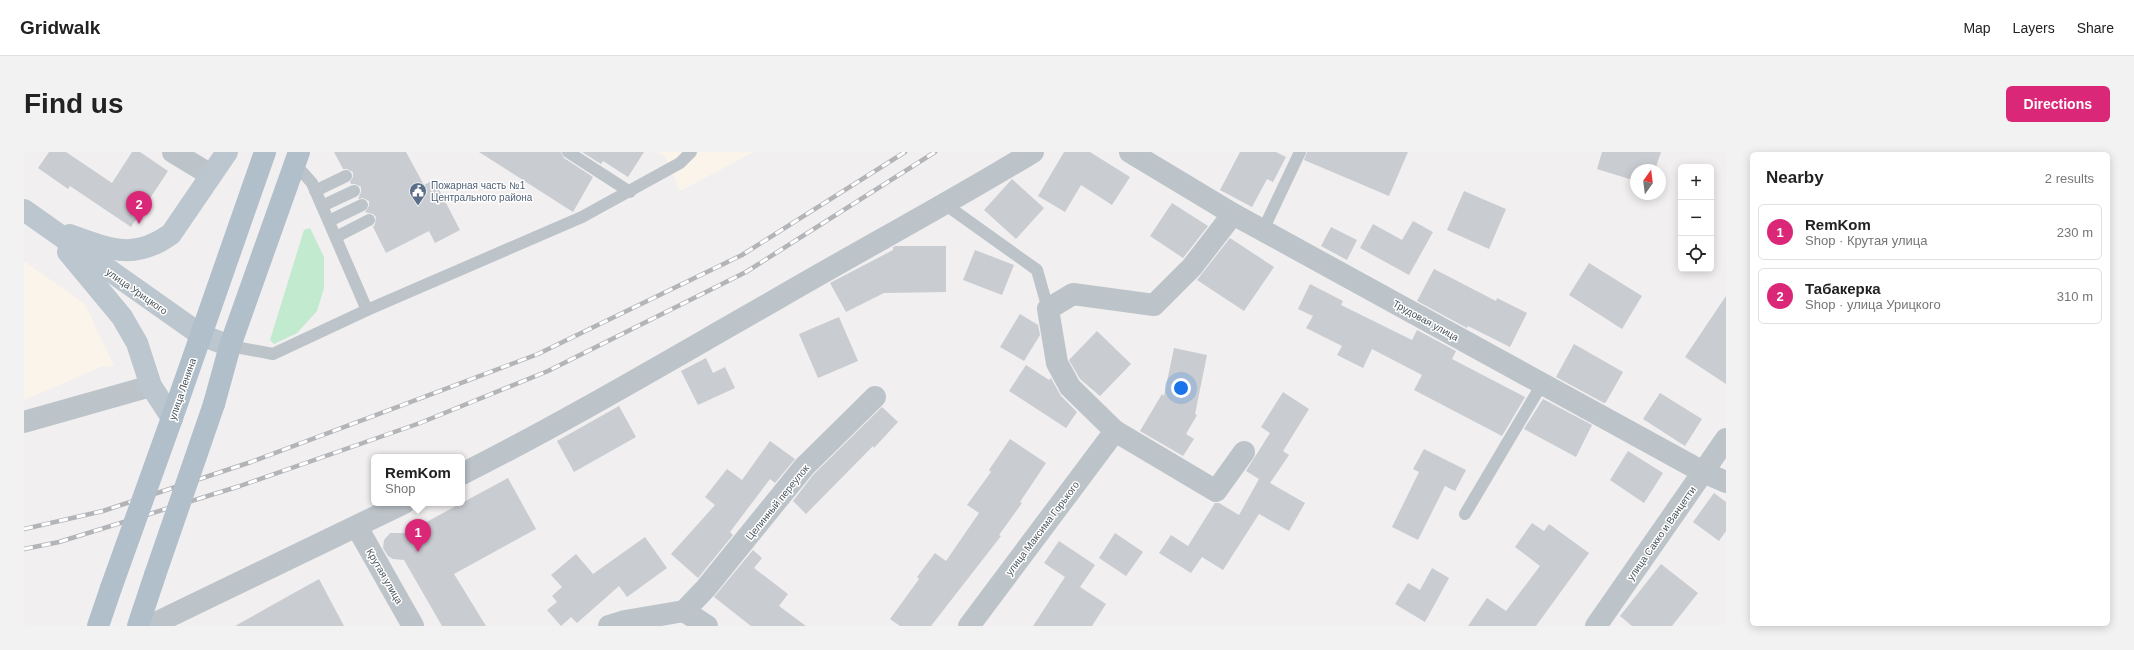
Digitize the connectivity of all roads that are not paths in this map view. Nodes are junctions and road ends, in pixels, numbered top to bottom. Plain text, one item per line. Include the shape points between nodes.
1 (173, 152) edge
2 (226, 152) edge
3 (265, 152) edge
4 (568, 152) edge
5 (691, 152) edge
6 (1032, 152) edge
7 (1130, 152) edge
8 (1300, 152) edge
9 (297, 158) edge
10 (211, 175) junction
11 (346, 176) dead end
12 (354, 190) dead end
13 (316, 191) junction
14 (630, 192) junction
15 (946, 204) junction
16 (362, 205) dead end
17 (322, 206) junction
18 (24, 210) edge
19 (1233, 214) junction
20 (369, 220) dead end
21 (329, 221) junction
22 (48, 227) junction
23 (1263, 230) junction
24 (336, 237) junction
25 (1048, 309) junction
26 (367, 310) junction
27 (200, 335) junction
28 (230, 346) junction
29 (1542, 384) junction
30 (151, 386) junction
31 (875, 397) dead end
32 (172, 418) junction
33 (24, 422) edge
34 (1115, 431) junction
35 (1726, 439) edge
36 (1244, 452) dead end
37 (465, 472) edge
38 (1703, 472) junction
39 (1726, 482) edge
40 (398, 506) edge
41 (1465, 514) dead end
42 (357, 527) junction
43 (684, 611) junction
44 (98, 626) edge
45 (138, 626) edge
46 (145, 626) edge
47 (413, 626) edge
48 (609, 626) edge
49 (707, 626) edge
50 (969, 626) edge
51 (1596, 626) edge

1 - 10 street
2 - 10 main road
3 - 27 main road, улица Ленина
4 - 14 lane
5 - 14 lane via 680,163
6 - 15 street
7 - 19 street, Трудовая улица
8 - 23 lane
9 - 13 lane
9 - 28 main road
10 - 22 main road, улица Урицкого via 171,234 159,243 144,248 113,250
11 - 13 lane
12 - 17 lane
13 - 17 lane
14 - 26 lane via 582,217
15 - 25 lane via 1037,270
15 - 37 street via 575,415
16 - 21 lane
17 - 21 lane
18 - 22 main road, улица Урицкого
19 - 23 street, Трудовая улица
19 - 25 street via 1192,267 1154,305 1073,294
20 - 24 lane
21 - 24 lane
22 - 27 main road, улица Урицкого
22 - 30 main road via 122,317 137,343
23 - 29 street, Трудовая улица
24 - 26 lane
25 - 34 street via 1057,363 1070,387
26 - 28 lane via 273,354
27 - 28 main road, улица Урицкого
27 - 32 main road, улица Ленина
28 - 45 main road, bridge via 214,404
29 - 38 street, Трудовая улица
29 - 41 lane
30 - 32 main road
30 - 33 street
31 - 43 street, Целинный переулок via 804,467 706,588
32 - 44 main road, улица Ленина, bridge
34 - 36 street via 1216,491
34 - 50 street, улица Максима Горького
35 - 38 street, улица Сакко и Ванцетти
38 - 39 street, Трудовая улица
38 - 51 street, улица Сакко и Ванцетти
40 - 42 street
42 - 46 street
42 - 47 street, Крутая улица
43 - 48 street
43 - 49 street

